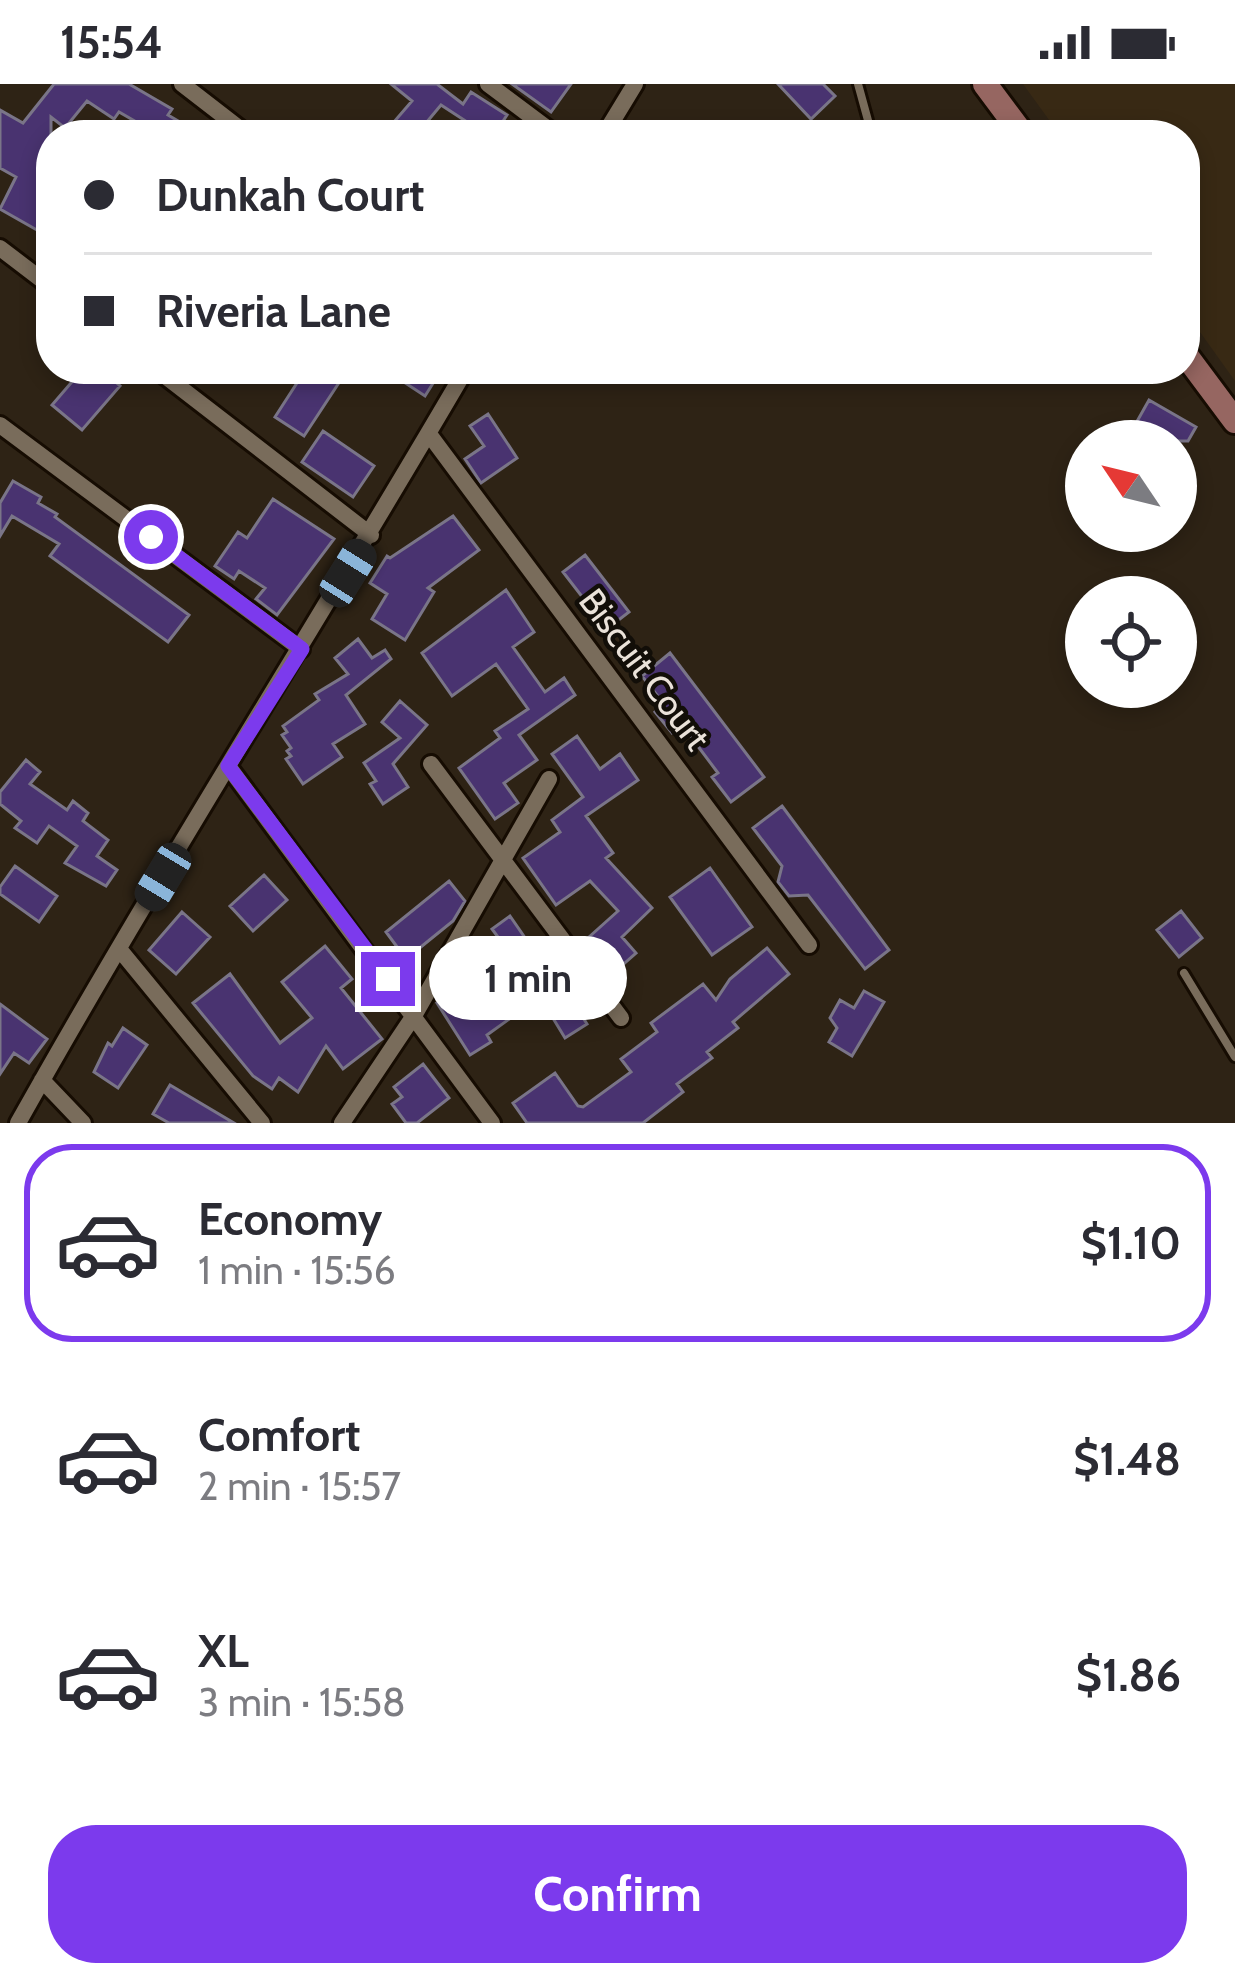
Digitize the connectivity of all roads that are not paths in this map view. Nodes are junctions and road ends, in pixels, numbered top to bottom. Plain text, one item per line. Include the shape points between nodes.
1 (182, 84) edge
2 (488, 84) edge
3 (635, 84) edge
4 (858, 84) edge
5 (985, 84) edge
6 (229, 120) edge
7 (536, 120) edge
8 (613, 120) edge
9 (868, 120) edge
10 (1011, 120) edge
11 (0, 248) edge
12 (36, 276) edge
13 (1200, 374) edge
14 (175, 384) edge
15 (457, 384) edge
16 (1235, 422) edge
17 (0, 425) edge
18 (429, 434) junction
19 (371, 536) junction
20 (302, 649) junction
21 (431, 764) dead end
22 (228, 766) junction
23 (549, 779) dead end
24 (503, 859) junction
25 (809, 945) dead end
26 (120, 950) junction
27 (1184, 973) dead end
28 (415, 1014) junction
29 (621, 1018) dead end
30 (1235, 1057) edge
31 (42, 1080) junction
32 (18, 1123) edge
33 (83, 1123) edge
34 (262, 1123) edge
35 (343, 1123) edge
36 (492, 1123) edge

1 - 6 street
2 - 7 street
3 - 8 street
4 - 9 lane
5 - 10 main road
11 - 12 street
13 - 16 main road
14 - 19 street
15 - 18 street
17 - 20 street
18 - 19 street
18 - 25 street, Biscuit Court
19 - 20 street
20 - 22 street
21 - 24 street
22 - 26 street
22 - 28 street
23 - 24 street
24 - 28 street
24 - 29 street
26 - 31 street
26 - 34 street
27 - 30 lane
28 - 35 street
28 - 36 street
31 - 32 street
31 - 33 street

